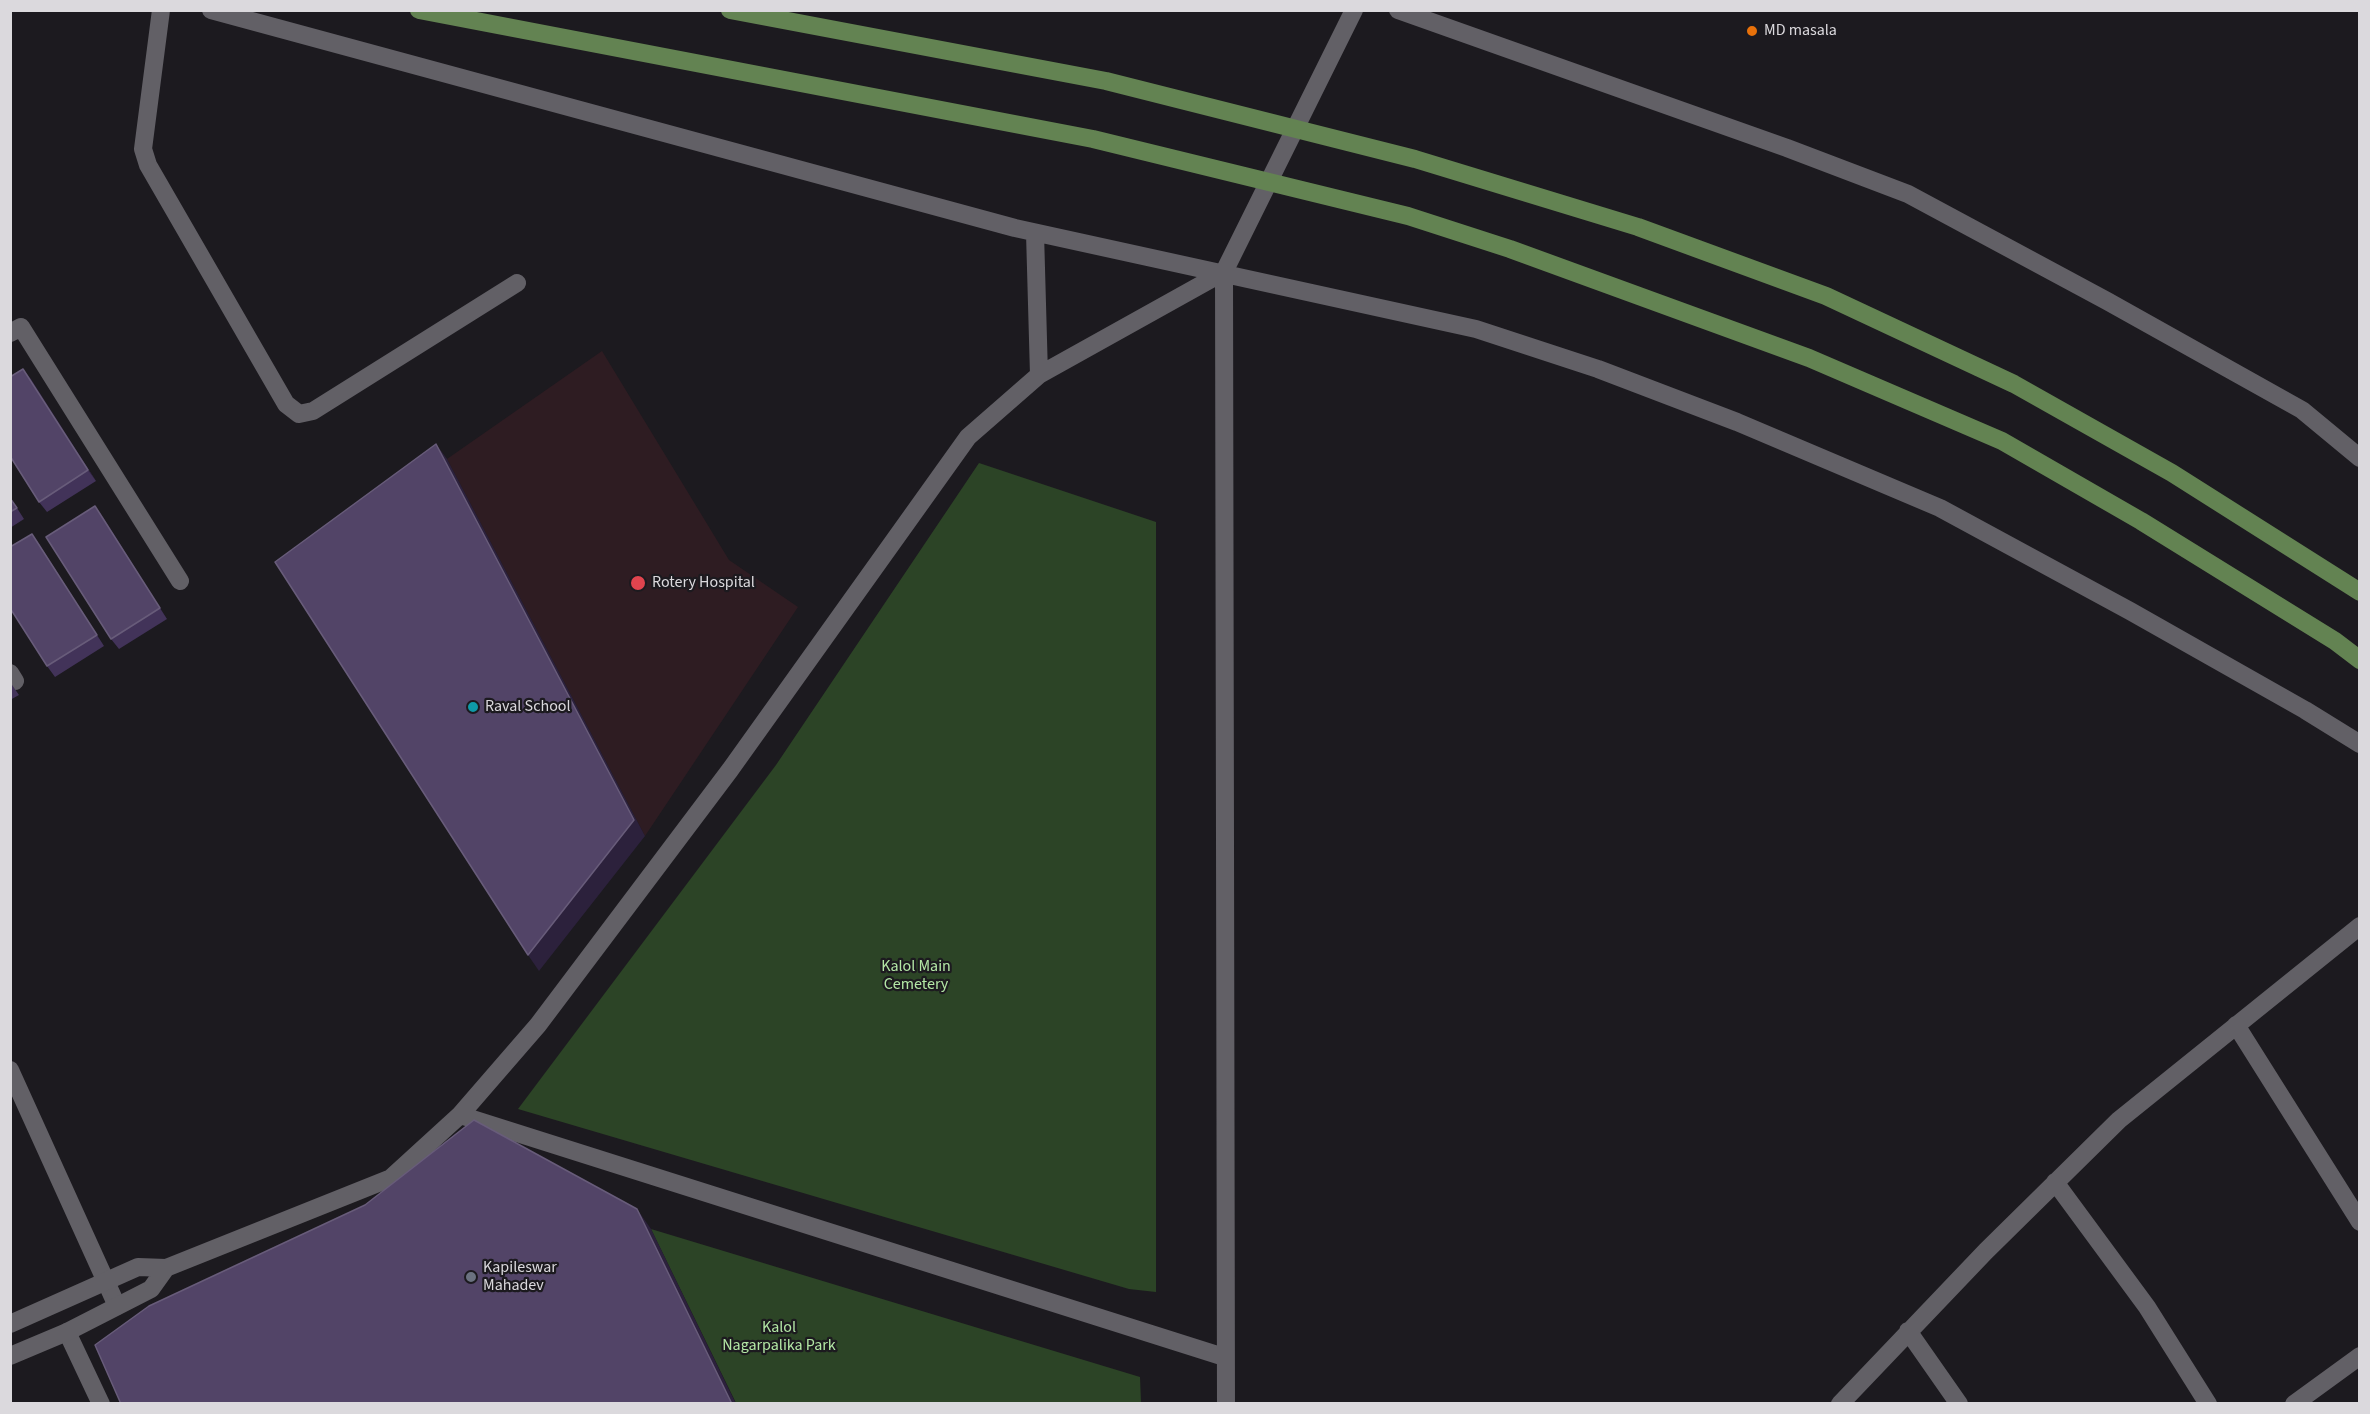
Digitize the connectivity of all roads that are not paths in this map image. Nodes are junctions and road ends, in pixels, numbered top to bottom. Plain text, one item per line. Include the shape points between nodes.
1 (161, 10) edge
2 (211, 10) edge
3 (419, 10) edge
4 (730, 10) edge
5 (1354, 10) edge
6 (1398, 10) edge
7 (1035, 233) junction
8 (1224, 272) junction
9 (517, 283) dead end
10 (10, 333) edge
11 (1039, 375) junction
12 (2360, 458) edge
13 (180, 581) dead end
14 (2360, 592) edge
15 (2360, 660) edge
16 (2360, 744) edge
17 (2360, 926) edge
18 (2236, 1026) junction
19 (10, 1070) edge
20 (460, 1116) junction
21 (2055, 1182) junction
22 (2360, 1222) edge
23 (166, 1268) junction
24 (105, 1284) junction
25 (117, 1306) junction
26 (10, 1324) edge
27 (1908, 1330) junction
28 (67, 1332) junction
29 (10, 1356) edge
30 (2360, 1356) edge
31 (1224, 1357) junction
32 (101, 1404) edge
33 (1226, 1404) edge
34 (1840, 1404) edge
35 (1959, 1404) edge
36 (2208, 1404) edge
37 (2294, 1404) edge

1 - 9 street via 143,148 148,165 286,404 299,414 313,411
2 - 7 street
3 - 15 main road via 1093,139 1408,216 1510,249 1809,358 2002,441 2142,521
4 - 14 main road via 1106,81 1415,159 1638,227 1826,296 2014,384 2172,473
5 - 8 street
6 - 12 street via 1908,194 2302,410
7 - 8 street
7 - 11 street
8 - 11 street
8 - 16 street via 1476,329 1598,369 1737,422 1940,508 2130,611
8 - 31 street
10 - 13 street via 21,327
11 - 20 street via 968,437 730,770 538,1025
17 - 18 street
18 - 21 street via 2119,1120
18 - 22 street
19 - 24 street
20 - 23 street via 391,1178
20 - 31 street
21 - 27 street
21 - 36 street via 2147,1307
23 - 24 street via 138,1267
23 - 25 street via 151,1289
24 - 25 street
24 - 26 street
25 - 28 street
27 - 34 street
27 - 35 street
28 - 29 street
28 - 32 street
30 - 37 street
31 - 33 street

